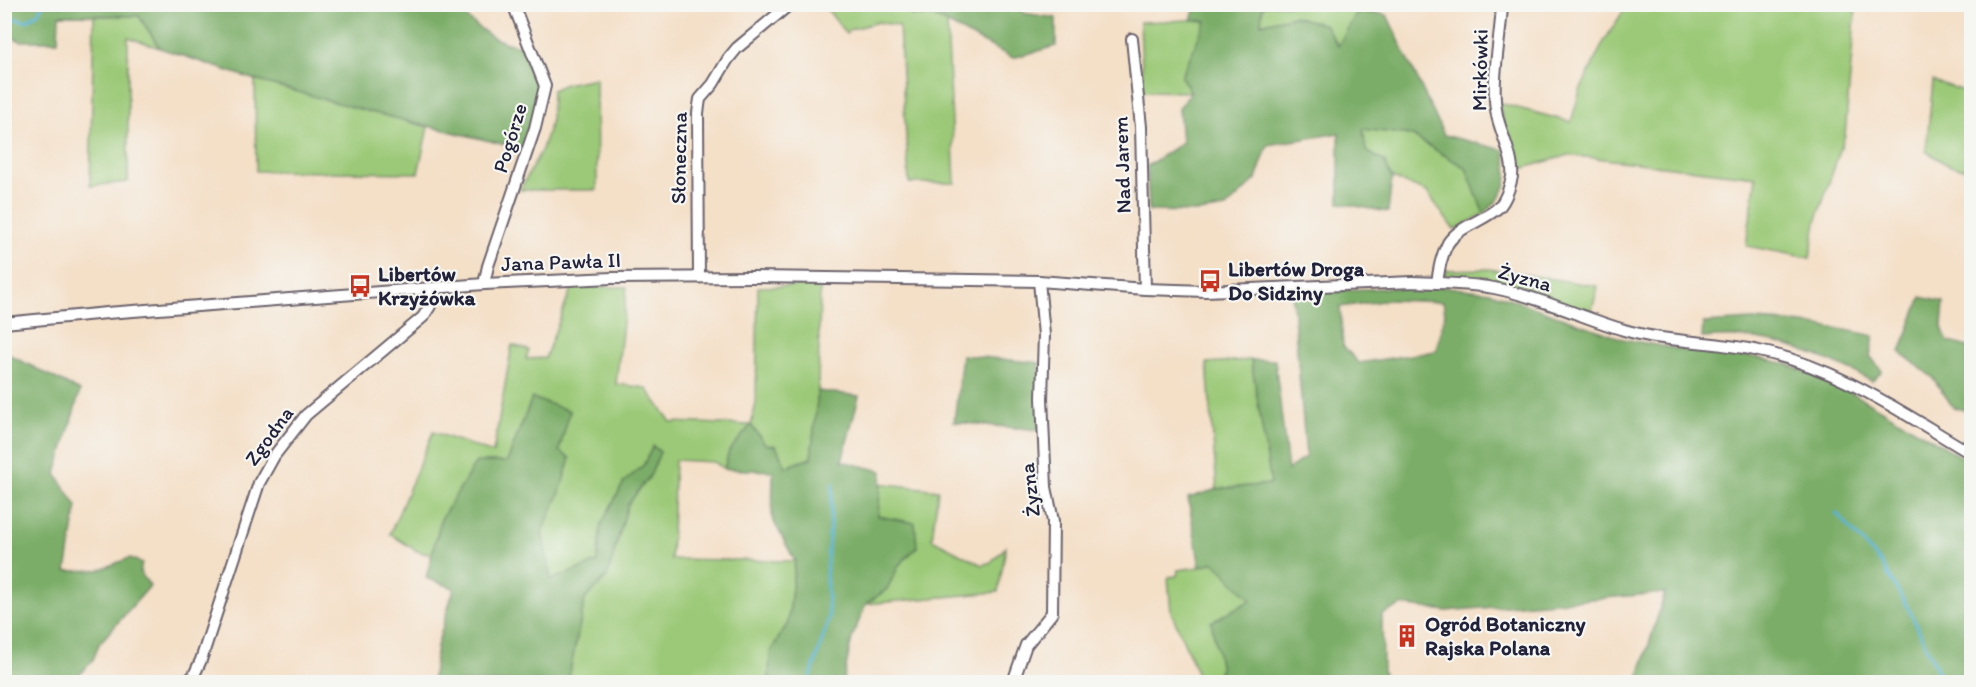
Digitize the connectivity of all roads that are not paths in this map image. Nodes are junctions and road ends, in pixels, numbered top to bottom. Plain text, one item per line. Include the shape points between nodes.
1 (513, 4) edge
2 (790, 4) edge
3 (1502, 4) edge
4 (1132, 39) dead end
5 (699, 277) junction
6 (868, 278) joint
7 (1039, 281) junction
8 (1437, 283) junction
9 (484, 284) junction
10 (431, 289) junction
11 (1145, 289) junction
12 (4, 323) edge
13 (1971, 454) edge
14 (187, 682) edge
15 (1013, 682) edge

1 - 9 street, Pogórze via 545,86
2 - 5 street, Słoneczna via 737,48 700,99
3 - 8 street, Mirkówki via 1496,113 1513,178 1502,205 1459,231 1449,243 1440,261
4 - 11 street, Nad Jarem via 1141,127
5 - 6 street, Jana Pawła II
5 - 9 street, Jana Pawła II
6 - 7 street, Żyzna
7 - 11 street, Żyzna
7 - 15 street, Żyzna via 1044,335 1046,487 1053,521 1052,613 1026,645
8 - 11 street, Żyzna via 1206,291
8 - 13 street, Żyzna via 1494,288 1626,331 1735,346 1787,359 1855,384
9 - 10 street, Jana Pawła II
10 - 12 street, Jana Pawła II
10 - 14 street, Zgodna via 430,306 423,317 306,415 274,456 259,483 201,660

